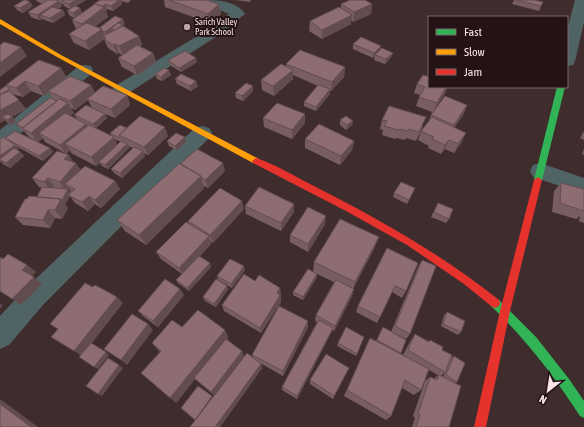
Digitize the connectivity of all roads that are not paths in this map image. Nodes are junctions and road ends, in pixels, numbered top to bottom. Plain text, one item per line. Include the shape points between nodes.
1 (208, 0) edge
2 (582, 0) edge
3 (0, 21) edge
4 (568, 57) edge
5 (85, 70) junction
6 (561, 88) edge
7 (121, 90) junction
8 (202, 133) junction
9 (0, 140) edge
10 (540, 171) junction
11 (584, 186) edge
12 (504, 311) junction
13 (2, 331) edge
14 (584, 412) edge
15 (480, 427) edge

1 - 7 street via 238,14
2 - 4 street
3 - 5 street via 27,39
5 - 7 street
5 - 9 street
6 - 10 street
7 - 8 street
8 - 12 street via 370,219 449,266
8 - 13 street
10 - 11 street
10 - 12 street
12 - 14 street via 566,383
12 - 15 street

